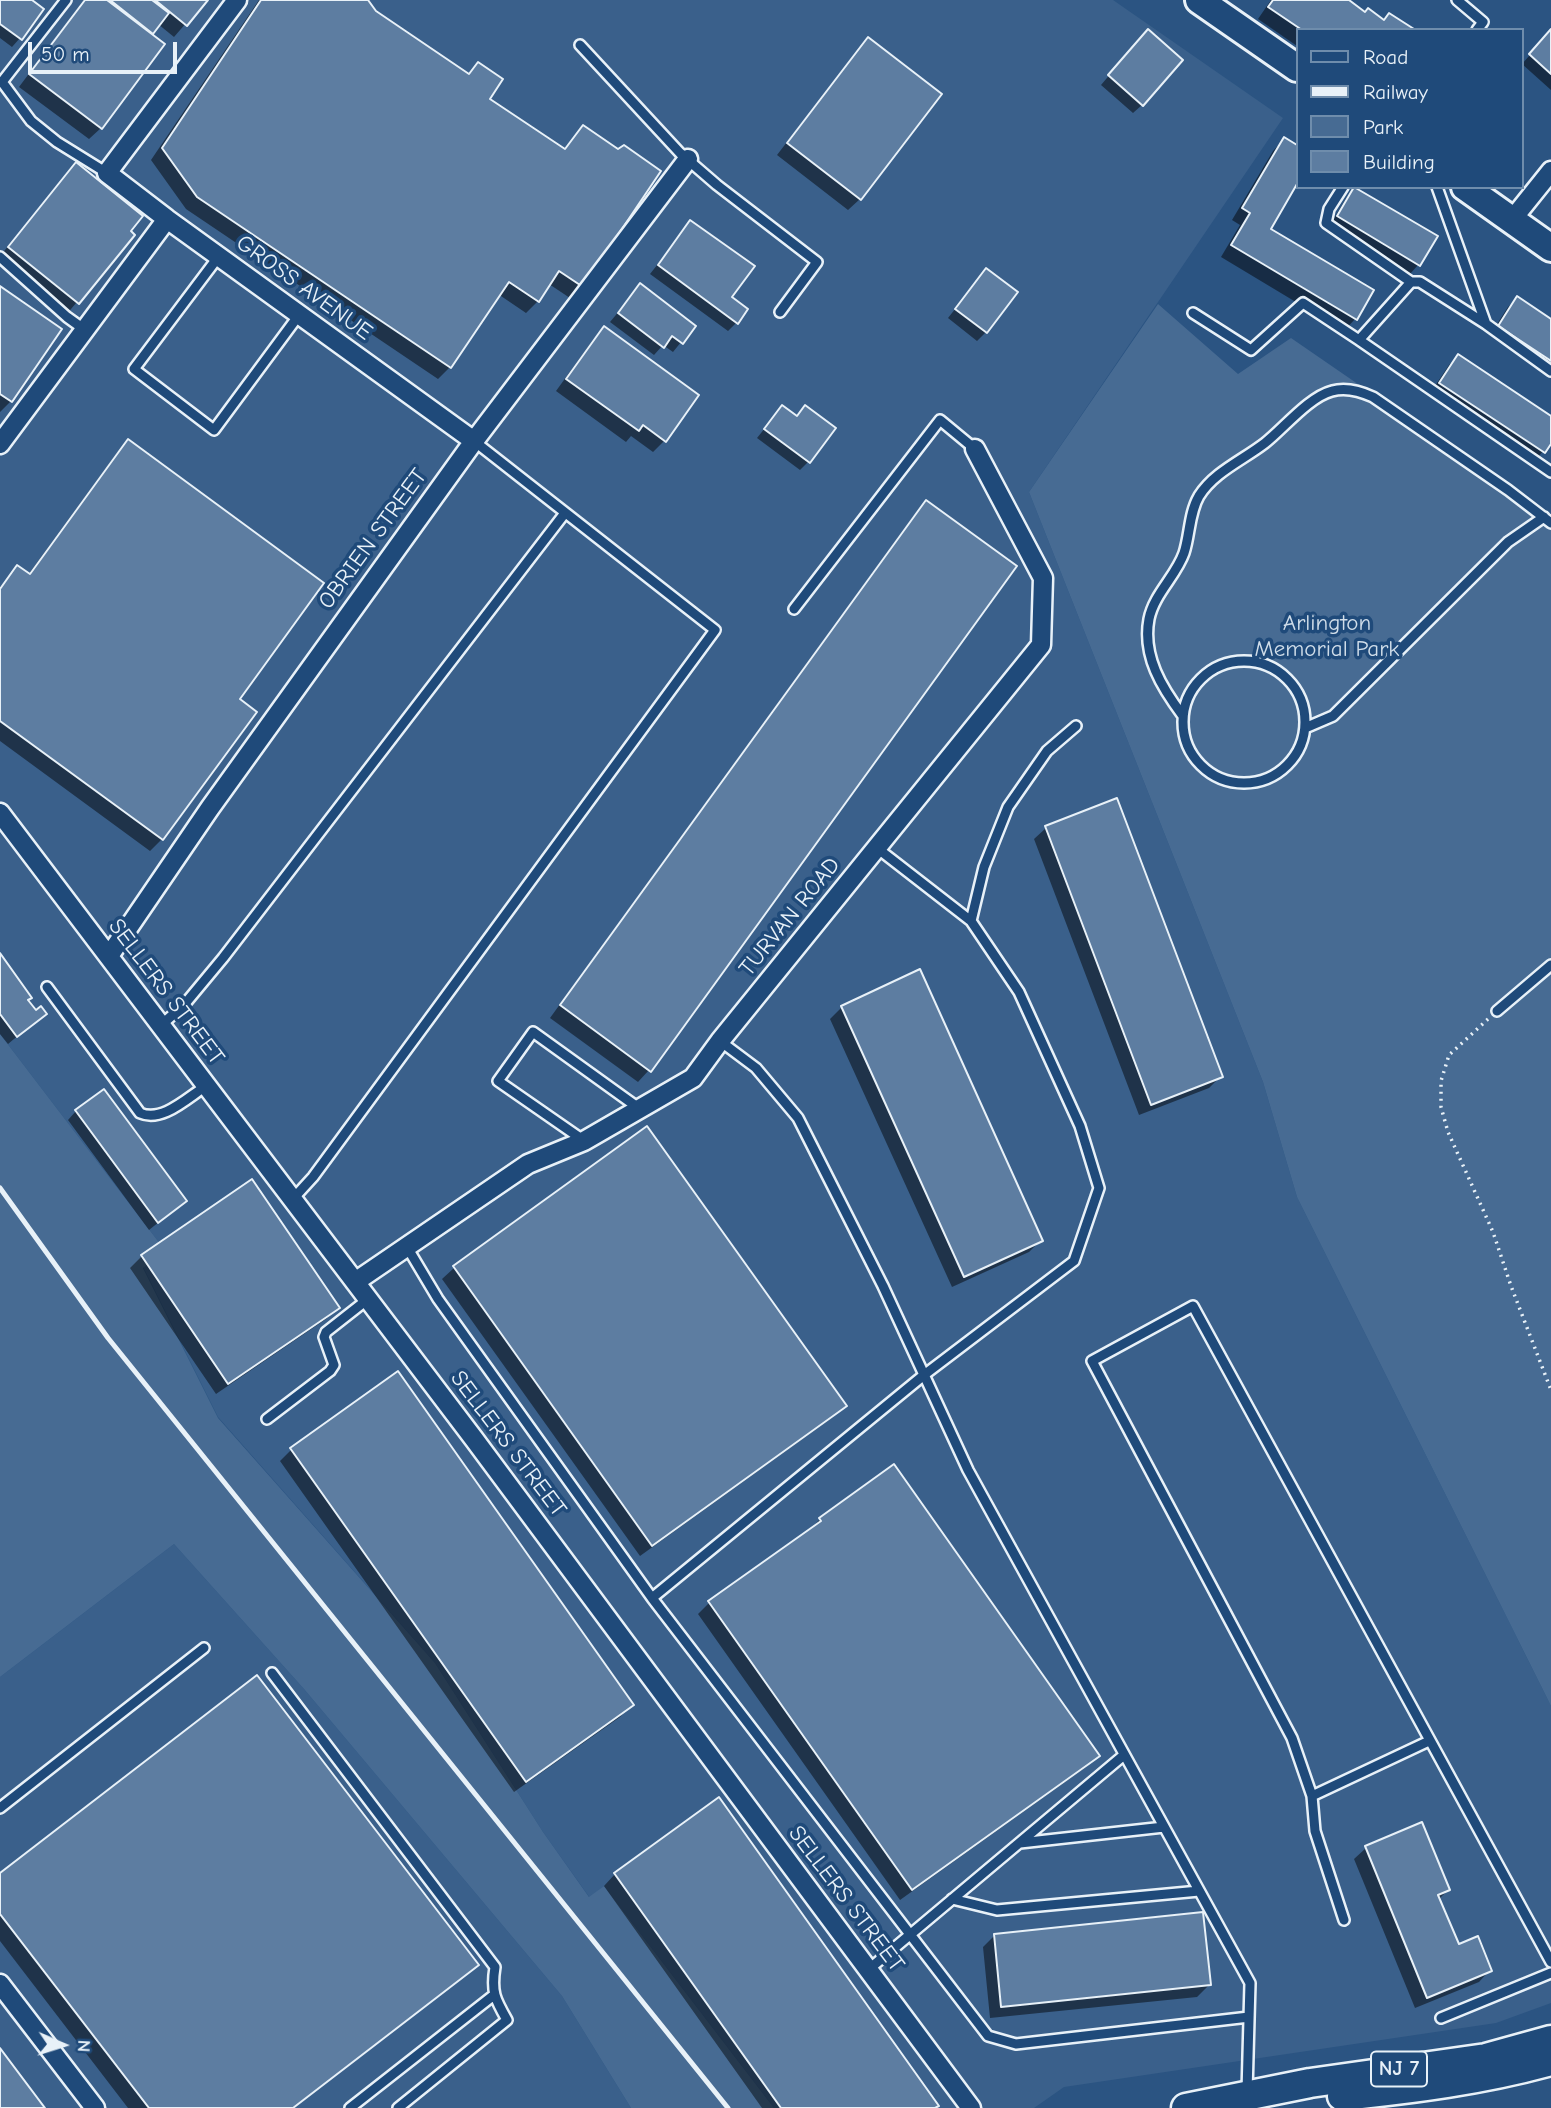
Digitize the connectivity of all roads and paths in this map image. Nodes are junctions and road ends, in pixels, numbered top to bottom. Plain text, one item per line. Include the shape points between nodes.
1 (66, 0) edge
2 (237, 0) edge
3 (1199, 0) edge
4 (1457, 0) edge
5 (1478, 28) edge
6 (580, 45) dead end
7 (1296, 67) edge
8 (688, 159) junction
9 (1551, 171) edge
10 (107, 173) junction
11 (1342, 189) edge
12 (1438, 189) edge
13 (1468, 189) edge
14 (167, 219) junction
15 (1511, 221) junction
16 (1551, 248) edge
17 (219, 256) junction
18 (0, 257) edge
19 (1411, 282) junction
20 (780, 312) dead end
21 (1193, 313) dead end
22 (299, 315) junction
23 (1486, 324) junction
24 (85, 330) junction
25 (1359, 340) junction
26 (1551, 371) edge
27 (474, 441) junction
28 (0, 444) edge
29 (975, 449) joint
30 (1551, 472) edge
31 (565, 513) junction
32 (1547, 520) edge
33 (794, 609) dead end
34 (1183, 716) junction
35 (1076, 726) dead end
36 (1305, 728) junction
37 (0, 813) edge
38 (877, 848) junction
39 (971, 921) junction
40 (109, 956) junction
41 (1551, 964) edge
42 (47, 987) dead end
43 (1497, 1011) joint
44 (160, 1026) junction
45 (720, 1041) junction
46 (206, 1086) junction
47 (640, 1109) junction
48 (584, 1141) junction
49 (292, 1200) junction
50 (407, 1246) junction
51 (355, 1282) junction
52 (368, 1300) junction
53 (924, 1375) junction
54 (1551, 1390) edge
55 (267, 1419) dead end
56 (652, 1598) junction
57 (204, 1648) dead end
58 (272, 1673) dead end
59 (1430, 1741) junction
60 (1124, 1755) junction
61 (1312, 1796) junction
62 (0, 1808) edge
63 (1164, 1827) junction
64 (1018, 1843) junction
65 (1199, 1891) junction
66 (952, 1899) junction
67 (1344, 1920) dead end
68 (910, 1934) junction
69 (1551, 1962) edge
70 (869, 1970) junction
71 (1551, 1973) edge
72 (0, 1984) edge
73 (494, 1995) junction
74 (1249, 2017) junction
75 (1441, 2018) dead end
76 (1551, 2040) edge
77 (1551, 2061) edge
78 (1247, 2096) junction
79 (95, 2108) edge
80 (350, 2108) edge
81 (398, 2108) edge
82 (971, 2108) edge
83 (1186, 2108) edge
84 (1213, 2108) edge

1 - 10 lane via 2,82 31,121
2 - 10 street
3 - 7 main road
4 - 5 lane via 1483,22
6 - 8 lane
8 - 20 lane via 817,262
8 - 27 street, OBRIEN STREET
9 - 15 street
10 - 14 street, GROSS AVENUE
11 - 19 lane via 1326,223
12 - 23 lane
13 - 15 main road
14 - 17 street, GROSS AVENUE
14 - 24 street
15 - 16 main road
17 - 22 street, GROSS AVENUE
17 - 22 lane via 134,369 214,430
18 - 24 lane
19 - 23 lane via 1420,282
19 - 25 lane
21 - 25 lane via 1251,350 1303,303
22 - 27 street, GROSS AVENUE
23 - 26 lane
24 - 28 street
25 - 30 lane
27 - 31 lane
27 - 40 street, OBRIEN STREET via 209,808
29 - 33 lane via 940,420
29 - 38 street, TURVAN ROAD via 1043,578 1041,645
31 - 44 lane via 223,958
31 - 49 lane via 715,630
32 - 34 lane via 1373,397 1350,389 1321,395 1264,444 1219,474 1198,497 1184,552 1149,619 1154,671
32 - 36 lane via 1508,542 1333,716
34 - 36 lane via 1186,745 1198,763 1214,776 1235,783 1256,783 1276,775 1292,761
34 - 36 lane via 1191,689 1204,674 1239,660 1276,669 1290,681 1302,700
35 - 39 lane via 1047,751 1008,807 984,867
37 - 40 street, SELLERS STREET
38 - 39 lane
38 - 45 street, TURVAN ROAD
39 - 53 lane via 1019,992 1080,1126 1099,1188 1074,1261
40 - 44 street, SELLERS STREET
41 - 43 lane
42 - 46 lane via 140,1112 159,1116
43 - 54 path via 1449,1055 1441,1081 1441,1107
44 - 46 street, SELLERS STREET
45 - 47 street, TURVAN ROAD via 693,1078
45 - 53 lane via 756,1068 798,1118
46 - 49 street, SELLERS STREET
47 - 48 street, TURVAN ROAD
47 - 48 lane via 533,1032 498,1081
48 - 50 street, TURVAN ROAD via 528,1164
49 - 51 street, SELLERS STREET
50 - 51 street, TURVAN ROAD
50 - 56 lane via 438,1299
51 - 52 street, SELLERS STREET
52 - 55 lane via 326,1332 334,1365 330,1371
52 - 70 street, SELLERS STREET
53 - 56 lane
53 - 60 lane via 968,1470
56 - 68 lane
57 - 62 lane
58 - 73 lane via 495,1967
59 - 61 lane
59 - 61 lane via 1194,1306 1092,1361 1292,1738
59 - 69 lane
60 - 63 lane
60 - 64 lane
61 - 67 lane via 1315,1831
63 - 64 lane
63 - 65 lane
64 - 66 lane
65 - 66 lane via 997,1910
65 - 74 lane via 1250,1983
66 - 68 lane
68 - 70 lane
68 - 74 lane via 988,2036 1016,2044
70 - 82 street, SELLERS STREET
71 - 75 lane
72 - 79 street
73 - 80 lane
73 - 81 lane via 507,2020
74 - 78 lane
76 - 78 main road, NJ 7 via 1486,2058
77 - 84 main road, NJ 7 via 1500,2075 1390,2091
78 - 83 main road, NJ 7

